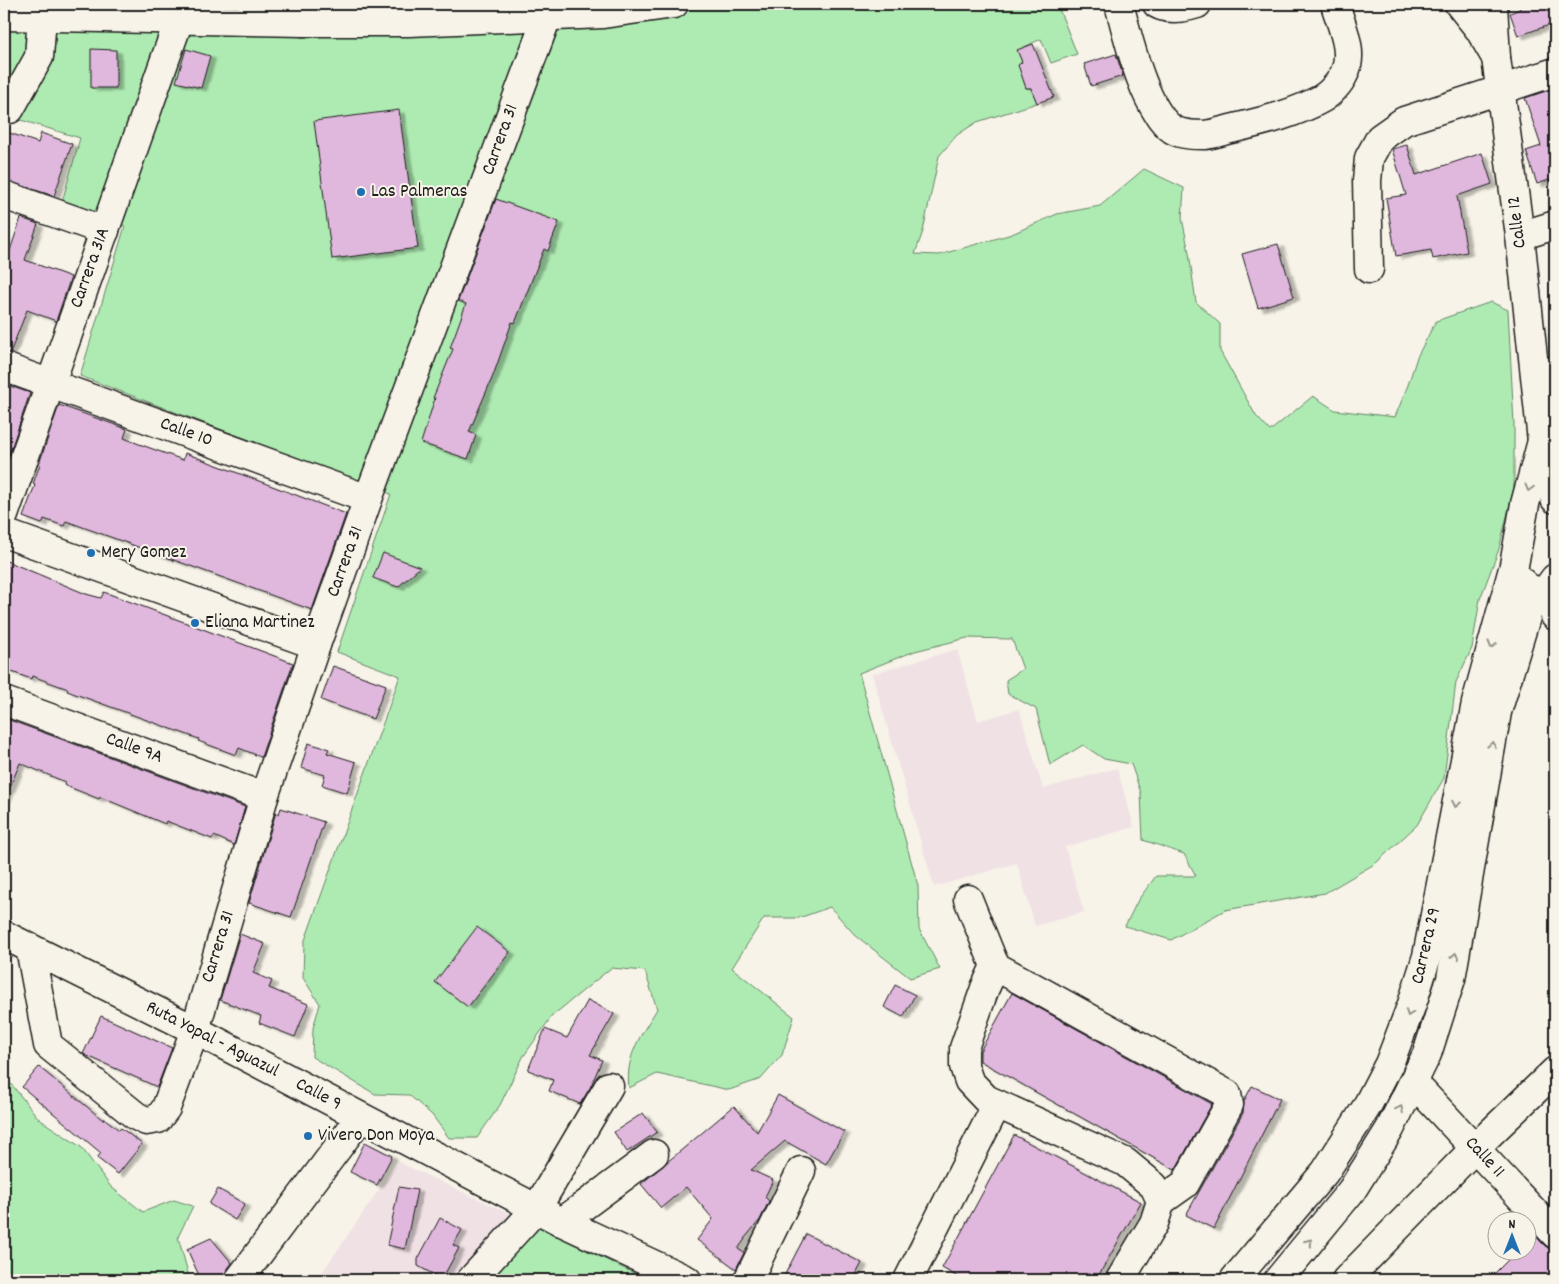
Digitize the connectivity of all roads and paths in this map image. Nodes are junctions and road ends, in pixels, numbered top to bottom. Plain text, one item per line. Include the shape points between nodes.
1 (618, 4) edge
2 (674, 4) edge
3 (1119, 4) edge
4 (1157, 4) edge
5 (1197, 4) edge
6 (1335, 4) edge
7 (1458, 4) edge
8 (1492, 4) edge
9 (300, 13) edge
10 (4, 16) edge
11 (559, 16) junction
12 (42, 17) junction
13 (179, 20) junction
14 (1496, 58) junction
15 (1555, 72) edge
16 (1502, 89) junction
17 (4, 110) edge
18 (4, 195) edge
19 (1555, 225) edge
20 (105, 231) junction
21 (1520, 236) junction
22 (1369, 269) dead end
23 (4, 367) edge
24 (1546, 373) edge
25 (50, 384) junction
26 (1542, 440) junction
27 (368, 499) junction
28 (1555, 499) edge
29 (4, 515) edge
30 (4, 532) edge
31 (1514, 565) junction
32 (1545, 586) edge
33 (1555, 616) edge
34 (316, 645) junction
35 (4, 701) edge
36 (264, 797) junction
37 (968, 899) dead end
38 (4, 934) edge
39 (30, 948) junction
40 (995, 966) junction
41 (194, 1030) junction
42 (1555, 1071) edge
43 (1413, 1082) junction
44 (609, 1086) dead end
45 (997, 1104) junction
46 (360, 1118) junction
47 (1475, 1148) junction
48 (654, 1154) dead end
49 (801, 1171) dead end
50 (1161, 1201) junction
51 (537, 1208) junction
52 (562, 1222) junction
53 (1555, 1234) edge
54 (239, 1280) edge
55 (471, 1280) edge
56 (688, 1280) edge
57 (748, 1280) edge
58 (908, 1280) edge
59 (1120, 1280) edge
60 (1234, 1280) edge
61 (1278, 1280) edge
62 (1346, 1280) edge

1 - 11 main road
2 - 11 main road via 603,14
3 - 6 main road via 1140,77 1158,114 1172,129 1187,135 1207,135 1277,118 1322,98 1336,85 1345,73 1348,46
4 - 5 main road via 1182,8
7 - 14 main road via 1479,29
8 - 14 main road, Calle 12
9 - 11 main road via 409,22
9 - 13 main road
10 - 12 main road
11 - 27 main road, Carrera 31
12 - 13 main road
12 - 17 main road via 39,57 10,109
13 - 20 main road, Carrera 31A
14 - 16 main road, Calle 12
15 - 16 main road
16 - 21 main road, Calle 12
16 - 22 main road via 1404,121 1380,138 1369,158 1366,181
18 - 20 main road
19 - 21 main road
20 - 25 main road, Carrera 31A
21 - 24 main road, Calle 12
23 - 25 main road, Calle 10
24 - 26 main road, Calle 12
25 - 27 main road, Calle 10
25 - 29 main road, Carrera 31A
26 - 28 main road
26 -> 31 main road, Carrera 29 via 1525,504
27 - 34 main road, Carrera 31
30 - 34 main road
31 - 32 main road via 1525,585
31 -> 60 main road, Carrera 29 via 1476,703 1427,956 1390,1064 1325,1172
32 - 33 main road
43 -> 32 main road, Carrera 29 via 1427,1054 1451,979 1498,712
34 - 36 main road, Carrera 31
35 - 36 main road, Calle 9A
36 - 41 main road, Carrera 31
37 - 40 main road
38 - 39 main road, Ruta Yopal - Aguazul
39 - 41 main road, Ruta Yopal - Aguazul
39 - 41 main road, Carrera 31 via 48,1045 136,1116 146,1121 158,1119 166,1108
40 - 45 main road via 964,1048 964,1066 969,1081 986,1099
40 - 50 main road via 1227,1094 1229,1105 1185,1184
41 - 46 main road, Ruta Yopal - Aguazul
42 - 47 main road
43 - 47 main road, Calle 11
61 -> 43 main road, Carrera 29 via 1352,1190 1390,1129
44 - 51 main road
45 - 50 main road via 1125,1162 1154,1186
45 - 58 main road
46 - 51 main road, Ruta Yopal - Aguazul
46 - 54 main road
47 - 53 main road, Calle 11
47 - 62 main road
48 - 52 main road
49 - 57 main road
50 - 59 main road via 1154,1223
51 - 52 main road, Ruta Yopal - Aguazul
51 - 55 main road
52 - 56 main road, Ruta Yopal - Aguazul

